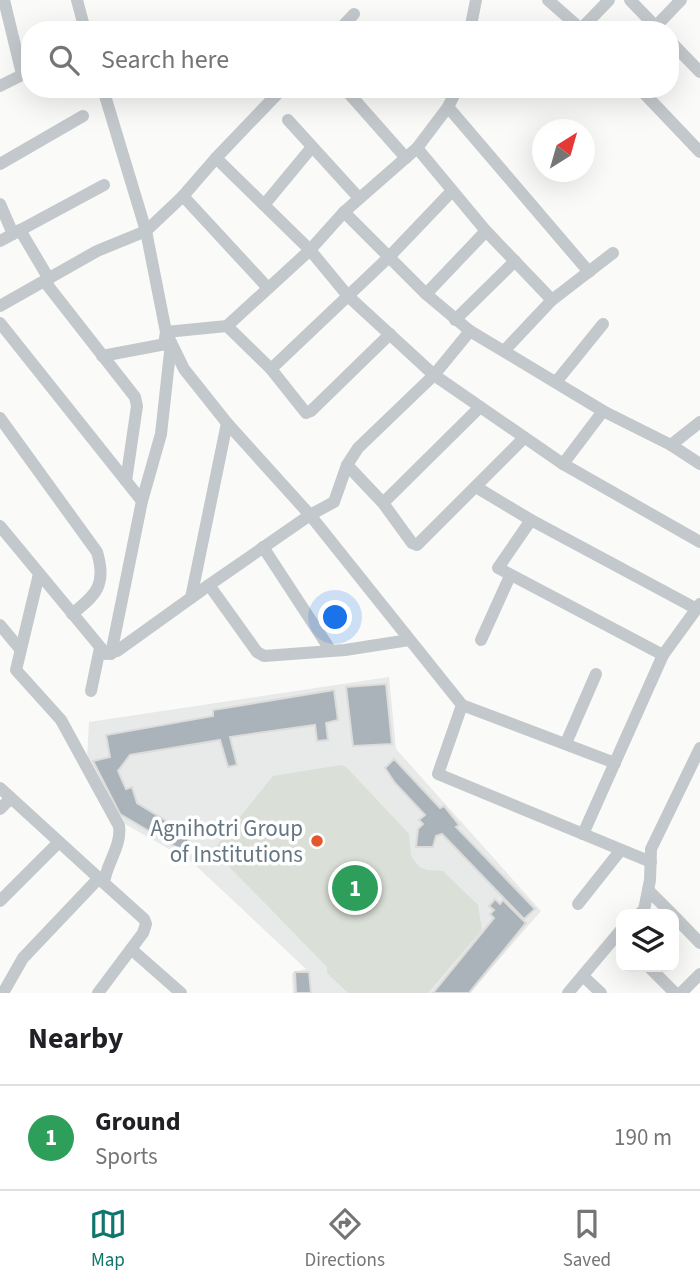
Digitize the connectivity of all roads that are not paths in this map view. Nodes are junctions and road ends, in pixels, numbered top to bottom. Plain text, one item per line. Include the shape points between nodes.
1 (4, 0) edge
2 (77, 0) edge
3 (475, 0) edge
4 (548, 0) edge
5 (609, 0) edge
6 (630, 0) edge
7 (681, 0) edge
8 (354, 14) dead end
9 (4, 18) edge
10 (83, 21) edge
11 (347, 21) edge
12 (472, 21) edge
13 (573, 21) edge
14 (589, 21) edge
15 (651, 21) edge
16 (664, 21) edge
17 (679, 50) edge
18 (21, 60) edge
19 (700, 72) edge
20 (21, 75) edge
21 (0, 86) edge
22 (106, 98) edge
23 (273, 98) edge
24 (353, 98) edge
25 (452, 98) edge
26 (649, 98) edge
27 (448, 107) junction
28 (83, 116) dead end
29 (288, 120) dead end
30 (312, 147) junction
31 (416, 148) junction
32 (700, 152) edge
33 (216, 158) junction
34 (406, 158) junction
35 (0, 164) edge
36 (104, 185) dead end
37 (451, 192) junction
38 (183, 195) junction
39 (359, 198) junction
40 (0, 204) edge
41 (264, 205) junction
42 (344, 212) junction
43 (146, 231) junction
44 (486, 231) junction
45 (17, 232) junction
46 (0, 240) edge
47 (310, 250) junction
48 (612, 253) dead end
49 (389, 257) junction
50 (514, 261) junction
51 (589, 272) junction
52 (47, 281) junction
53 (268, 288) junction
54 (426, 294) junction
55 (348, 296) junction
56 (552, 300) junction
57 (0, 306) edge
58 (455, 320) junction
59 (0, 323) edge
60 (603, 324) dead end
61 (227, 326) junction
62 (470, 331) junction
63 (390, 334) junction
64 (162, 342) junction
65 (504, 351) junction
66 (103, 355) junction
67 (271, 369) junction
68 (434, 375) junction
69 (556, 382) junction
70 (480, 407) junction
71 (603, 411) junction
72 (0, 418) edge
73 (700, 422) edge
74 (227, 423) junction
75 (524, 438) junction
76 (671, 445) junction
77 (563, 464) junction
78 (700, 464) edge
79 (347, 465) junction
80 (127, 482) junction
81 (476, 487) junction
82 (141, 499) junction
83 (383, 503) junction
84 (310, 515) junction
85 (531, 520) junction
86 (0, 526) edge
87 (700, 542) edge
88 (263, 547) junction
89 (39, 574) junction
90 (510, 576) junction
91 (209, 585) junction
92 (191, 598) junction
93 (698, 606) edge
94 (72, 614) junction
95 (0, 625) edge
96 (410, 640) junction
97 (481, 640) dead end
98 (20, 649) junction
99 (106, 651) junction
100 (331, 651) junction
101 (663, 656) junction
102 (596, 674) dead end
103 (91, 691) dead end
104 (462, 705) junction
105 (566, 743) junction
106 (700, 748) edge
107 (615, 763) junction
108 (0, 788) edge
109 (11, 798) junction
110 (0, 809) edge
111 (583, 834) junction
112 (59, 842) junction
113 (620, 851) junction
114 (651, 862) junction
115 (102, 881) junction
116 (648, 890) junction
117 (0, 901) edge
118 (578, 904) dead end
119 (644, 909) edge
120 (667, 909) edge
121 (679, 921) edge
122 (616, 938) edge
123 (700, 943) edge
124 (131, 949) junction
125 (654, 972) edge
126 (700, 974) edge
127 (583, 976) junction
128 (3, 993) edge
129 (99, 993) edge
130 (181, 993) edge
131 (568, 993) edge
132 (601, 993) edge
133 (675, 993) edge
134 (681, 993) edge

1 - 9 street
2 - 10 street
3 - 12 street
4 - 13 street
5 - 14 street
6 - 15 street
7 - 16 street
8 - 11 street
9 - 18 street
17 - 19 street
20 - 21 street
22 - 43 street
23 - 33 street
24 - 34 street
25 - 27 street
26 - 32 street
27 - 31 street
27 - 51 street
28 - 35 street
29 - 30 street
30 - 39 street
30 - 41 street
31 - 34 street
31 - 37 street
33 - 38 street
33 - 41 street
34 - 39 street
36 - 45 street
37 - 44 street
37 - 49 street
38 - 43 street
38 - 53 street
39 - 42 street
40 - 45 street
41 - 47 street
42 - 47 street
42 - 49 street
43 - 52 street via 97,251
43 - 64 street
44 - 50 street
44 - 54 street
45 - 46 street
45 - 52 street
47 - 53 street
47 - 55 street
48 - 51 street
49 - 54 street
49 - 55 street
50 - 56 street
50 - 58 street
51 - 56 street
52 - 57 street
52 - 66 street
53 - 61 street
54 - 58 street
55 - 63 street
55 - 67 street
56 - 65 street
58 - 62 street
59 - 80 street
60 - 69 street
61 - 64 street
61 - 67 street
62 - 65 street
62 - 68 street
63 - 67 street via 308,413
63 - 68 street
64 - 66 street
64 - 74 street
64 - 82 street via 161,434
65 - 69 street
66 - 80 street via 137,406
68 - 70 street
68 - 79 street via 361,444
69 - 71 street
70 - 75 street
70 - 83 street
71 - 76 street
71 - 77 street
72 - 94 street via 97,552 101,564 97,592
73 - 76 street
74 - 84 street
74 - 92 street
75 - 77 street
75 - 81 street
76 - 78 street
77 - 87 street
79 - 83 street
79 - 84 street via 334,502
80 - 82 street
81 - 83 street via 418,545
81 - 85 street
82 - 99 street
84 - 88 street
84 - 96 street
85 - 90 street via 497,567
85 - 93 street
86 - 89 street
88 - 91 street
88 - 100 street
89 - 94 street
89 - 98 street
90 - 97 street
90 - 101 street
91 - 92 street
91 - 100 street via 260,655
92 - 99 street
93 - 101 street
94 - 99 street
95 - 98 street
96 - 100 street
96 - 104 street
98 - 115 street via 18,673 61,720 119,826 115,851
99 - 103 street
101 - 107 street
102 - 105 street
104 - 105 street
104 - 111 street via 438,774
105 - 107 street
106 - 114 street via 651,849
107 - 111 street
108 - 109 street
109 - 110 street
109 - 112 street
111 - 113 street
112 - 115 street
112 - 117 street
113 - 114 street
113 - 118 street
114 - 116 street
115 - 124 street via 146,923
115 - 128 street via 23,958
116 - 119 street
116 - 120 street
121 - 123 street
122 - 127 street
124 - 129 street
124 - 130 street
125 - 133 street
126 - 134 street
127 - 131 street
127 - 132 street

